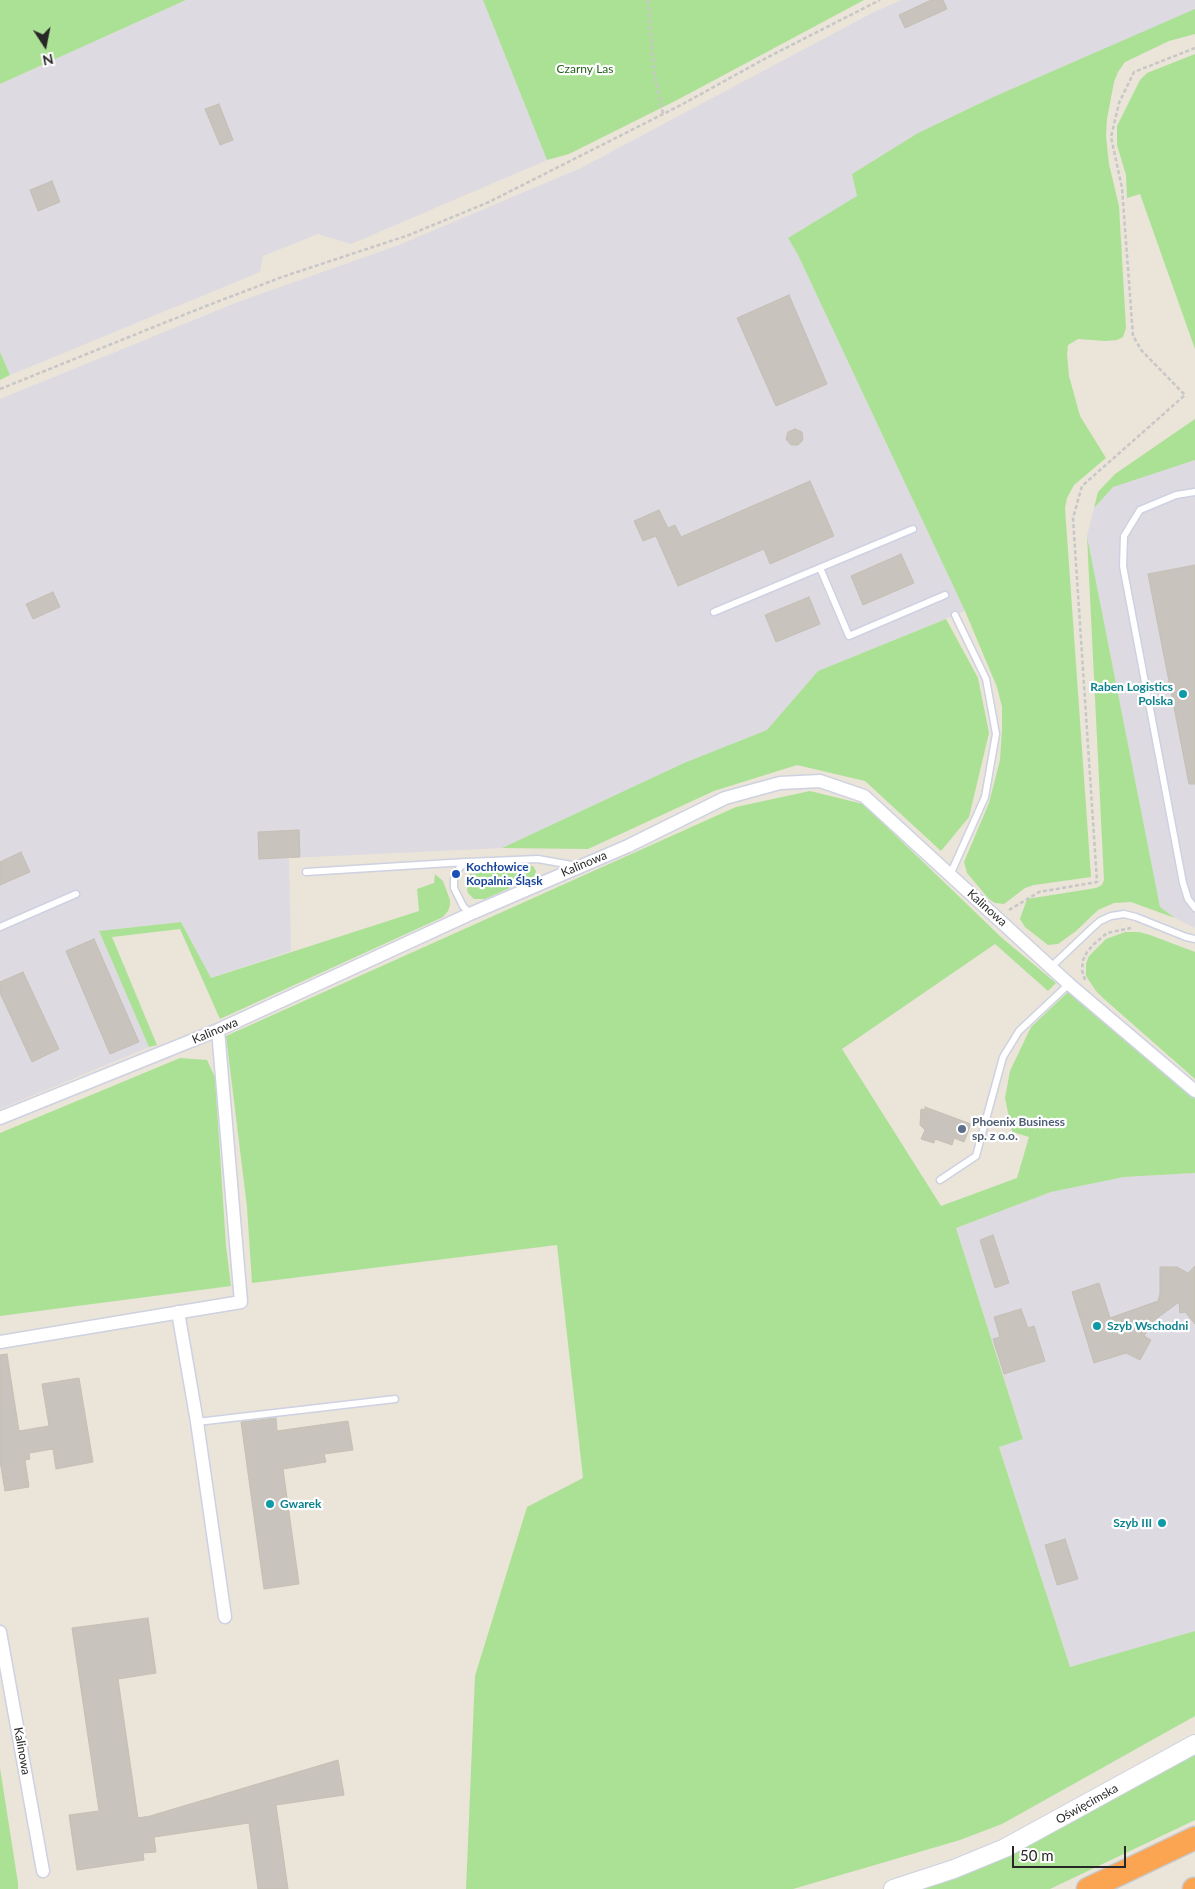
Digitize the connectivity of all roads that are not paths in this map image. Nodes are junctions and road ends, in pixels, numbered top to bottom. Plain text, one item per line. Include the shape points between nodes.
1 (1195, 492) edge
2 (913, 529) dead end
3 (820, 568) junction
4 (945, 595) dead end
5 (714, 612) dead end
6 (955, 615) dead end
7 (467, 862) junction
8 (578, 866) junction
9 (306, 872) dead end
10 (950, 875) junction
11 (76, 894) dead end
12 (1195, 908) edge
13 (470, 914) junction
14 (0, 927) edge
15 (1195, 939) edge
16 (1051, 967) junction
17 (1069, 984) junction
18 (218, 1030) junction
19 (1195, 1091) edge
20 (0, 1118) edge
21 (940, 1180) dead end
22 (178, 1312) junction
23 (0, 1342) edge
24 (395, 1399) dead end
25 (197, 1422) junction
26 (225, 1617) dead end
27 (0, 1632) edge
28 (1195, 1744) edge
29 (1195, 1838) edge
30 (43, 1871) dead end
31 (893, 1889) edge
32 (1088, 1889) edge

1 - 12 lane via 1176,495 1140,510 1124,536 1123,566 1183,883
2 - 3 lane
3 - 4 lane via 849,636
3 - 5 lane
6 - 10 lane via 986,679 996,734 985,797
7 - 8 lane via 538,859
7 - 9 lane
7 - 13 lane via 456,874 454,888
8 - 10 street, Kalinowa via 628,846 725,798 780,783 820,782 864,796
8 - 13 street, Kalinowa
10 - 16 street, Kalinowa
11 - 14 lane
13 - 18 street, Kalinowa
15 - 16 lane via 1136,917 1124,914 1111,916 1090,929
16 - 17 street, Kalinowa
17 - 19 street, Kalinowa
17 - 21 lane via 1019,1032 1003,1057 976,1156
18 - 20 street, Kalinowa
18 - 22 street via 241,1302
22 - 23 street
22 - 25 street
24 - 25 lane
25 - 26 street
27 - 30 street, Kalinowa
28 - 31 street, Oświęcimska via 1005,1848
29 - 32 highway

